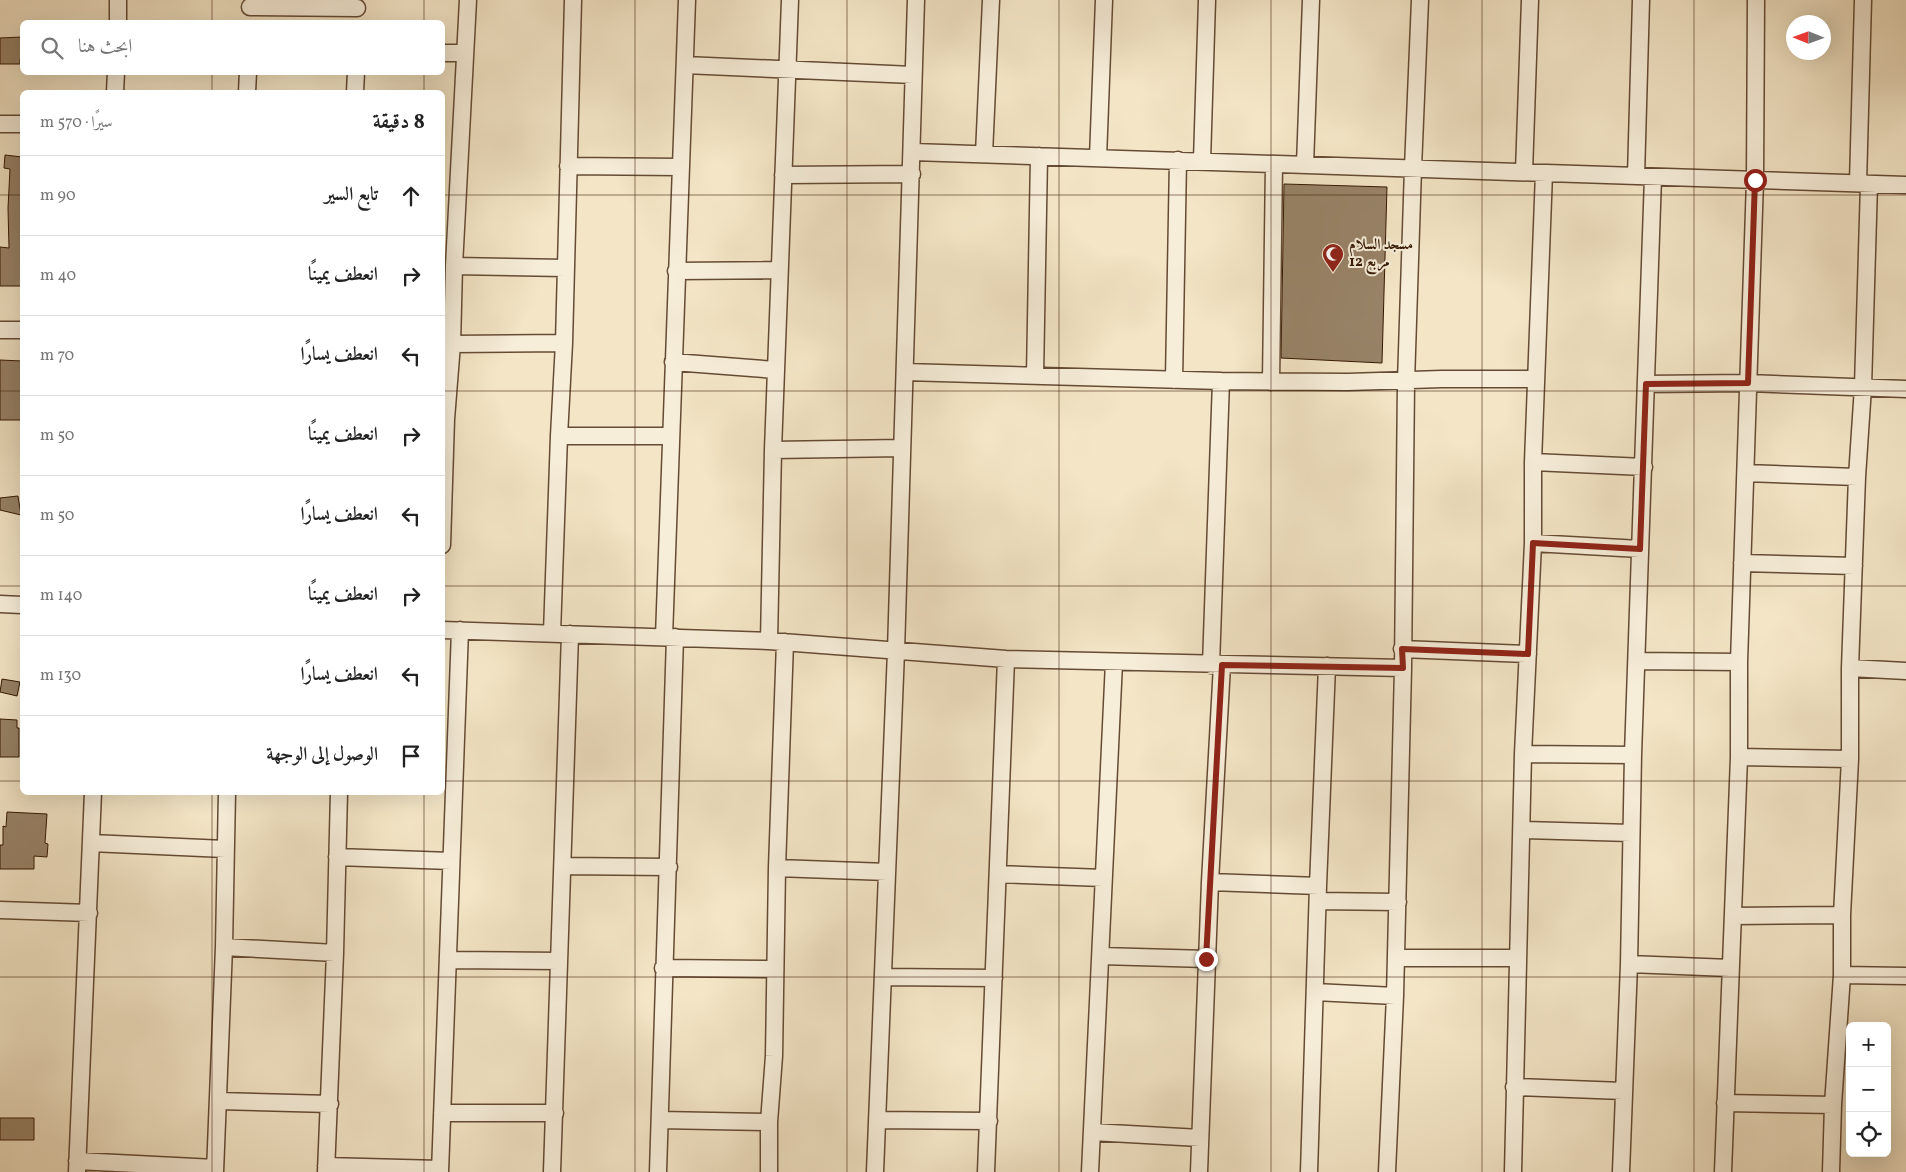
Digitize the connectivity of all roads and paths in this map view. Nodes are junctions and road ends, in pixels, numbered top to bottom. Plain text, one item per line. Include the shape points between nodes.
1 (118, 0) edge
2 (468, 0) edge
3 (573, 0) edge
4 (687, 0) edge
5 (790, 0) edge
6 (916, 0) edge
7 (991, 0) edge
8 (1104, 0) edge
9 (1207, 0) edge
10 (1311, 0) edge
11 (1420, 0) edge
12 (1530, 0) edge
13 (1641, 0) edge
14 (1756, 0) edge
15 (1863, 0) edge
16 (250, 10) edge
17 (357, 10) edge
18 (118, 20) edge
19 (445, 53) edge
20 (465, 54) junction
21 (686, 65) junction
22 (786, 69) junction
23 (116, 75) edge
24 (248, 75) edge
25 (356, 75) edge
26 (913, 75) junction
27 (116, 90) edge
28 (247, 90) edge
29 (356, 90) edge
30 (0, 124) edge
31 (20, 124) edge
32 (913, 152) junction
33 (984, 154) junction
34 (1039, 156) junction
35 (1098, 158) junction
36 (1178, 160) junction
37 (1202, 161) junction
38 (1274, 164) junction
39 (1305, 165) junction
40 (568, 166) junction
41 (680, 167) junction
42 (1413, 168) junction
43 (1524, 172) junction
44 (1544, 173) junction
45 (912, 174) junction
46 (783, 175) junction
47 (1636, 176) junction
48 (1653, 176) junction
49 (1755, 180) junction
50 (1864, 184) junction
51 (1906, 185) edge
52 (454, 266) junction
53 (565, 268) junction
54 (779, 270) junction
55 (676, 271) junction
56 (0, 330) edge
57 (20, 330) edge
58 (564, 343) junction
59 (452, 344) junction
60 (673, 362) junction
61 (776, 370) junction
62 (905, 372) junction
63 (1035, 376) junction
64 (1536, 379) junction
65 (1174, 380) junction
66 (1221, 382) junction
67 (1271, 382) junction
68 (1406, 382) junction
69 (1748, 383) junction
70 (1646, 384) junction
71 (1862, 387) junction
72 (1906, 390) edge
73 (445, 410) edge
74 (558, 436) junction
75 (671, 436) junction
76 (902, 448) junction
77 (773, 450) junction
78 (1533, 462) junction
79 (1644, 467) junction
80 (1746, 473) junction
81 (1857, 477) junction
82 (1533, 543) junction
83 (1640, 549) junction
84 (1742, 563) junction
85 (1854, 566) junction
86 (0, 604) edge
87 (20, 605) edge
88 (445, 630) edge
89 (460, 630) junction
90 (552, 633) junction
91 (570, 634) junction
92 (670, 637) junction
93 (777, 641) junction
94 (1402, 649) junction
95 (896, 651) junction
96 (1528, 654) junction
97 (1006, 659) junction
98 (1637, 661) junction
99 (1114, 662) junction
100 (1739, 662) junction
101 (1217, 665) junction
102 (1327, 666) junction
103 (1403, 668) junction
104 (1850, 668) junction
105 (1906, 671) edge
106 (1523, 754) junction
107 (1633, 755) junction
108 (1739, 757) junction
109 (1850, 759) junction
110 (92, 795) edge
111 (227, 795) edge
112 (339, 795) edge
113 (1522, 830) junction
114 (1631, 834) junction
115 (91, 843) junction
116 (225, 849) junction
117 (336, 857) junction
118 (452, 861) junction
119 (563, 866) junction
120 (669, 868) junction
121 (776, 868) junction
122 (887, 872) junction
123 (998, 874) junction
124 (1103, 878) junction
125 (1210, 882) junction
126 (1318, 893) junction
127 (1398, 902) junction
128 (0, 910) edge
129 (89, 913) junction
130 (1842, 915) junction
131 (1733, 916) junction
132 (224, 947) junction
133 (335, 954) junction
134 (1102, 956) junction
135 (1396, 958) junction
136 (1517, 958) junction
137 (1206, 959) junction
138 (448, 960) junction
139 (560, 961) junction
140 (1629, 964) junction
141 (664, 968) junction
142 (1730, 968) junction
143 (775, 969) junction
144 (1842, 975) junction
145 (1906, 976) edge
146 (883, 977) junction
147 (994, 978) junction
148 (1315, 992) junction
149 (1395, 996) junction
150 (1514, 1087) junction
151 (1623, 1091) junction
152 (218, 1100) junction
153 (1725, 1103) junction
154 (330, 1104) junction
155 (1833, 1105) junction
156 (442, 1113) junction
157 (554, 1113) junction
158 (660, 1120) junction
159 (877, 1120) junction
160 (989, 1120) junction
161 (769, 1122) junction
162 (1092, 1132) junction
163 (1200, 1138) junction
164 (77, 1167) edge
165 (326, 1169) edge
166 (215, 1170) edge
167 (440, 1170) edge
168 (552, 1172) edge
169 (658, 1172) edge
170 (769, 1172) edge
171 (875, 1172) edge
172 (986, 1172) edge
173 (1090, 1172) edge
174 (1198, 1172) edge
175 (1309, 1172) edge
176 (1387, 1172) edge
177 (1512, 1172) edge
178 (1621, 1172) edge
179 (1723, 1172) edge
180 (1831, 1172) edge

1 - 18 street
2 - 20 street
3 - 40 street
4 - 21 street
5 - 22 street
6 - 26 street
7 - 33 street
8 - 35 street
9 - 37 street
10 - 39 street
11 - 42 street
12 - 43 street
13 - 47 street
14 - 49 street
15 - 50 street
16 - 17 street
19 - 20 street
20 - 52 street
21 - 22 street
21 - 41 street
22 - 26 street
22 - 46 street
23 - 27 street
24 - 28 street
25 - 29 street
26 - 32 street
30 - 31 street
32 - 33 street
32 - 45 street
33 - 34 street
34 - 35 street
34 - 63 street
35 - 36 street
36 - 37 street
36 - 65 street
37 - 38 street
38 - 39 street
38 - 67 street
39 - 42 street
40 - 41 street
40 - 53 street
41 - 55 street
42 - 43 street
42 - 68 street
43 - 44 street
44 - 47 street
44 - 64 street
45 - 46 street
45 - 62 street
46 - 54 street
47 - 48 street
48 - 49 street
48 - 70 street
49 - 50 street
49 - 69 street
50 - 51 street
50 - 71 street
52 - 53 street
52 - 59 street
53 - 58 street
54 - 55 street
54 - 61 street
55 - 60 street
56 - 57 street
58 - 59 street
58 - 74 street
59 - 73 street
60 - 61 street
60 - 75 street
61 - 77 street
62 - 63 street
62 - 76 street
63 - 65 street
64 - 68 street
64 - 78 street
65 - 66 street
66 - 67 street
66 - 101 street
67 - 68 street
68 - 94 street
69 - 70 street
69 - 71 street
69 - 80 street
70 - 79 street
71 - 72 street
71 - 81 street
74 - 75 street
74 - 90 street
75 - 92 street
76 - 77 street
76 - 95 street
77 - 93 street
78 - 79 street
78 - 82 street
79 - 83 street
80 - 81 street
80 - 84 street
81 - 85 street
82 - 83 street
82 - 96 street
83 - 98 street
84 - 85 street
84 - 100 street
85 - 104 street
86 - 87 street
88 - 89 street
89 - 90 street
89 - 118 street
90 - 91 street
91 - 92 street
91 - 119 street
92 - 93 street
92 - 120 street
93 - 95 street
93 - 121 street
94 - 96 street
94 - 103 street
95 - 97 street
95 - 122 street
96 - 106 street
97 - 99 street
97 - 123 street
98 - 100 street
98 - 107 street
99 - 101 street
99 - 124 street
100 - 108 street
101 - 102 street
101 - 125 street
102 - 103 street
102 - 126 street
103 - 127 street
104 - 105 street
104 - 109 street
106 - 107 street
106 - 113 street
107 - 114 street
108 - 109 street
108 - 131 street
109 - 130 street
110 - 115 street
111 - 116 street
112 - 117 street
113 - 114 street
113 - 136 street
114 - 140 street
115 - 116 street
115 - 129 street
116 - 132 street
117 - 118 street
117 - 133 street
118 - 138 street
119 - 120 street
119 - 139 street
120 - 141 street
121 - 122 street
121 - 143 street
122 - 146 street
123 - 124 street
123 - 147 street
124 - 134 street
125 - 126 street
125 - 137 street
126 - 127 street
126 - 148 street
127 - 135 street
128 - 129 street
129 - 164 street
130 - 131 street
130 - 144 street
131 - 142 street
132 - 133 street
132 - 152 street
133 - 154 street
134 - 137 street
134 - 162 street
135 - 136 street
135 - 149 street
136 - 150 street
137 - 163 street
138 - 139 street
138 - 156 street
139 - 157 street
140 - 142 street
140 - 151 street
141 - 143 street
141 - 158 street
142 - 153 street
143 - 161 street
144 - 145 street
144 - 155 street
146 - 147 street
146 - 159 street
147 - 160 street
148 - 149 street
148 - 175 street
149 - 176 street
150 - 151 street
150 - 177 street
151 - 178 street
152 - 154 street
152 - 166 street
153 - 155 street
153 - 179 street
154 - 165 street
155 - 180 street
156 - 157 street
156 - 167 street
157 - 168 street
158 - 161 street
158 - 169 street
159 - 160 street
159 - 171 street
160 - 172 street
161 - 170 street
162 - 163 street
162 - 173 street
163 - 174 street
164 - 166 street
165 - 167 street

